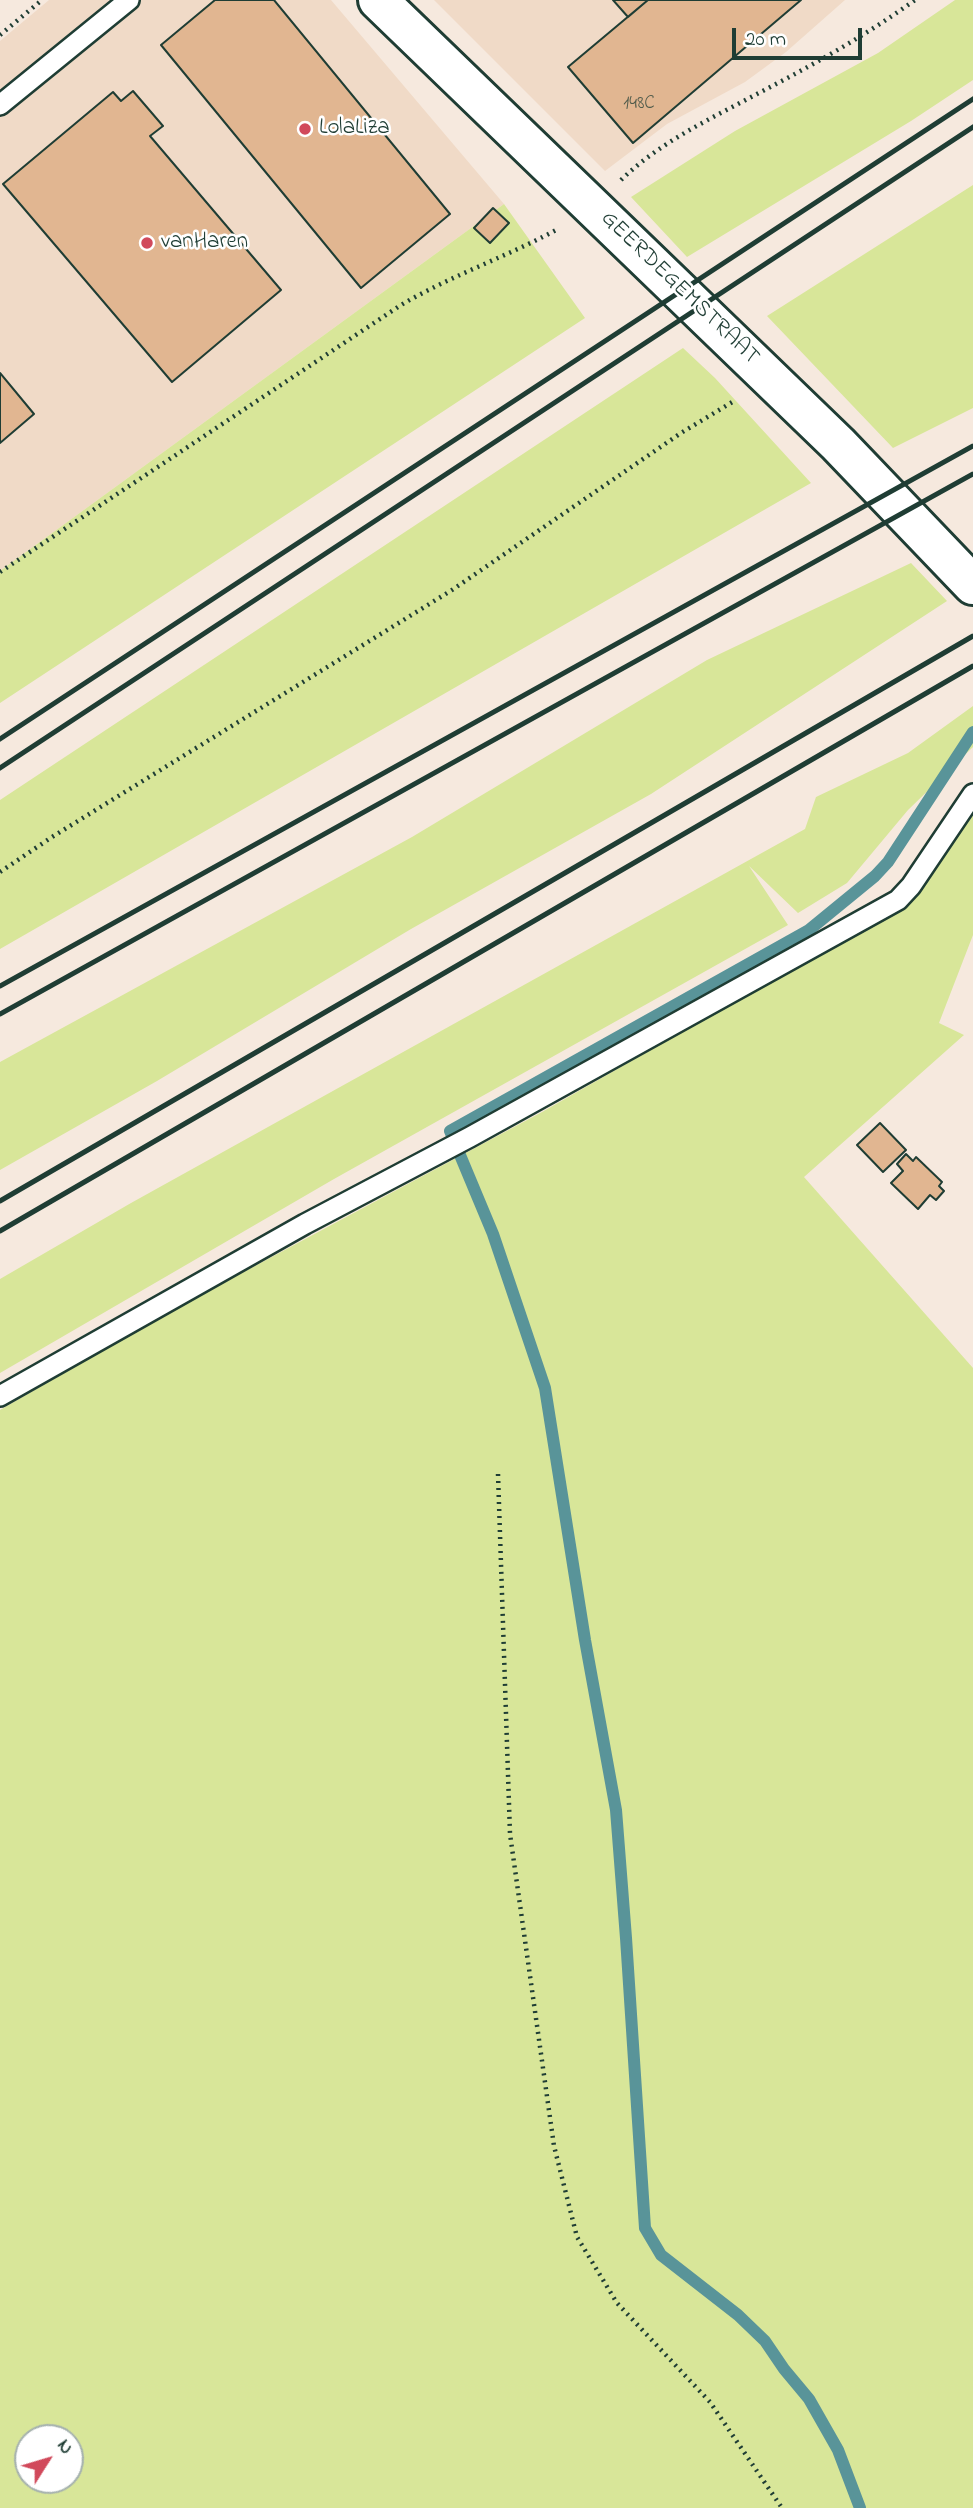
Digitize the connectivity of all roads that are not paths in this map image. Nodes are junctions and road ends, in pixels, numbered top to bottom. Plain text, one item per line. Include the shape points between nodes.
1 (129, 0) edge
2 (378, 0) edge
3 (0, 105) edge
4 (973, 585) edge
5 (973, 794) edge
6 (0, 1396) edge

1 - 3 lane
2 - 4 street, GEERDEGEMSTRAAT via 838,444
5 - 6 lane via 898,900 293,1230

